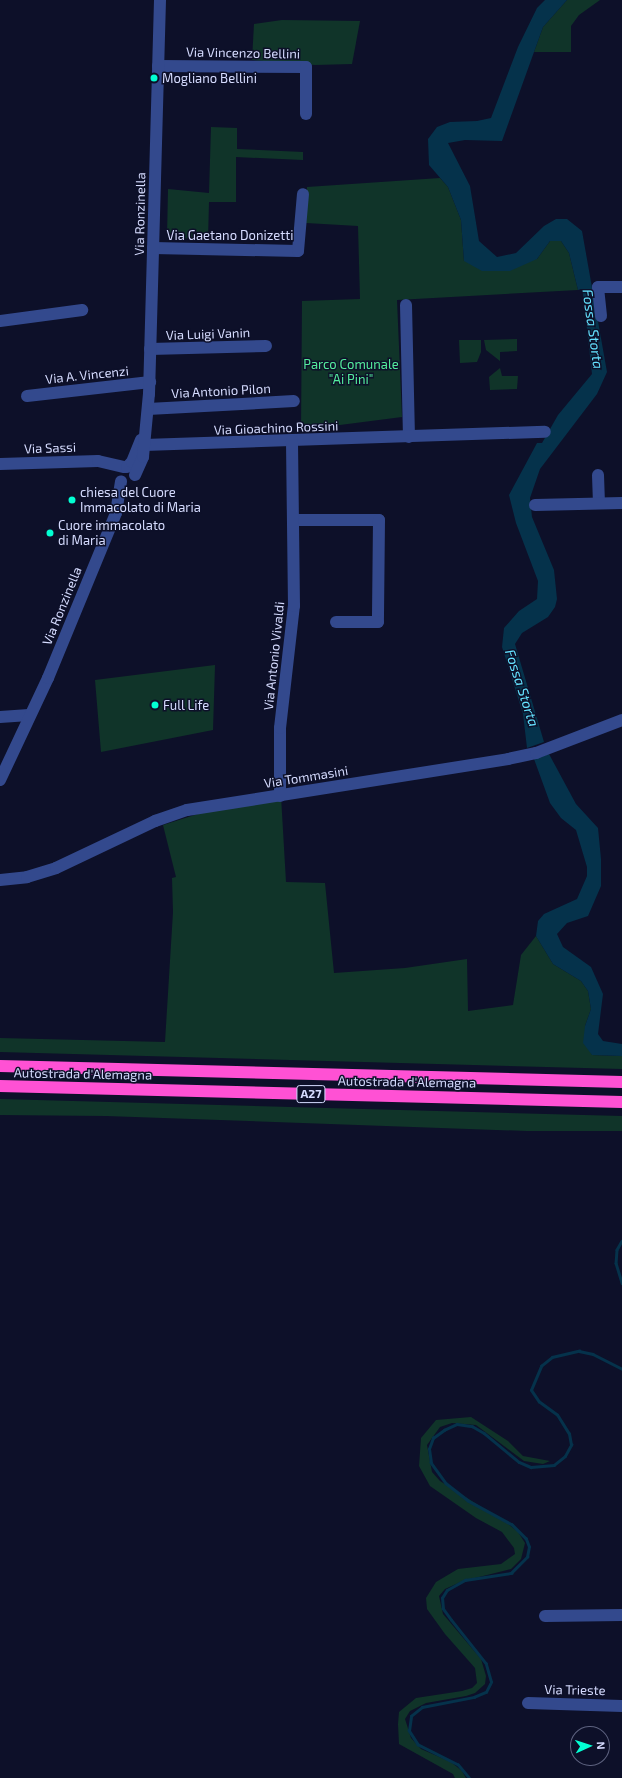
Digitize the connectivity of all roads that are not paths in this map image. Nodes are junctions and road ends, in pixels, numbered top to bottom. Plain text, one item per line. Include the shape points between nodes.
1 (160, 0) edge
2 (158, 66) junction
3 (306, 114) dead end
4 (303, 194) dead end
5 (153, 248) junction
6 (622, 287) edge
7 (406, 305) dead end
8 (82, 310) dead end
9 (601, 316) dead end
10 (0, 321) edge
11 (266, 346) dead end
12 (150, 349) junction
13 (150, 382) junction
14 (27, 396) dead end
15 (294, 402) dead end
16 (148, 409) junction
17 (146, 428) junction
18 (545, 432) dead end
19 (409, 437) junction
20 (292, 441) junction
21 (144, 445) junction
22 (0, 464) edge
23 (125, 475) junction
24 (598, 476) dead end
25 (622, 502) edge
26 (599, 503) junction
27 (535, 505) dead end
28 (293, 520) junction
29 (336, 622) dead end
30 (30, 715) junction
31 (0, 717) edge
32 (622, 720) edge
33 (1, 776) edge
34 (280, 796) junction
35 (0, 880) edge
36 (0, 1066) edge
37 (622, 1082) edge
38 (0, 1086) edge
39 (622, 1102) edge
40 (622, 1615) edge
41 (545, 1616) dead end
42 (528, 1703) dead end
43 (622, 1706) edge

1 - 2 street, Via Ronzinella
2 - 3 street, Via Vincenzo Bellini via 306,67
2 - 5 street, Via Ronzinella
4 - 5 street, Via Gaetano Donizetti via 298,251
5 - 12 street, Via Ronzinella
6 - 9 street via 598,287
7 - 19 street
8 - 10 street
11 - 12 street, Via Luigi Vanin
12 - 13 street, Via Ronzinella
13 - 14 street, Via A. Vincenzi
13 - 16 street, Via Ronzinella
15 - 16 street, Via Antonio Pilon
16 - 17 street, Via Ronzinella
17 - 21 street, Via Ronzinella
17 - 23 street, Via Ronzinella via 135,455 138,460
18 - 19 street, Via Gioachino Rossini
19 - 20 street, Via Gioachino Rossini
20 - 21 street, Via Gioachino Rossini
20 - 28 street, Via Antonio Vivaldi
21 - 23 street, Via Ronzinella via 142,462
22 - 23 street, Via Sassi via 102,462
23 - 30 street, Via Ronzinella via 118,507 48,678
24 - 26 street
25 - 26 street
26 - 27 street
28 - 29 street via 379,520 378,622
28 - 34 street, Via Antonio Vivaldi via 294,606 280,728
30 - 31 street
30 - 33 street, Via Ronzinella
32 - 34 street, Via Tommasini via 522,756
34 - 35 street, Via Tommasini via 187,810 155,821 56,868 27,877
36 - 37 highway, Autostrada d'Alemagna / A27
38 - 39 highway, Autostrada d'Alemagna / A27
40 - 41 street
42 - 43 street, Via Trieste

